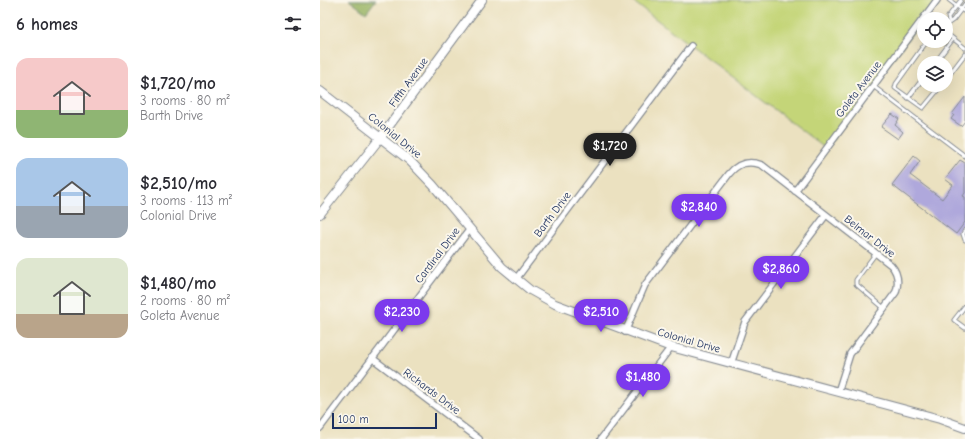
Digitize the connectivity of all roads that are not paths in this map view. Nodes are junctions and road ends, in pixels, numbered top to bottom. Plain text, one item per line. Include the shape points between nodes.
1 (482, 0) edge
2 (937, 0) edge
3 (949, 0) edge
4 (961, 0) edge
5 (965, 4) edge
6 (957, 6) junction
7 (961, 9) junction
8 (930, 12) edge
9 (952, 12) edge
10 (965, 12) edge
11 (953, 20) edge
12 (917, 30) edge
13 (953, 39) edge
14 (691, 46) dead end
15 (922, 48) edge
16 (965, 48) edge
17 (965, 54) edge
18 (953, 70) edge
19 (873, 86) junction
20 (917, 86) edge
21 (320, 91) edge
22 (937, 92) edge
23 (908, 98) junction
24 (381, 137) junction
25 (965, 156) edge
26 (796, 191) junction
27 (320, 214) edge
28 (826, 215) junction
29 (470, 229) junction
30 (965, 230) edge
31 (965, 240) edge
32 (876, 253) junction
33 (516, 278) junction
34 (965, 306) edge
35 (884, 308) junction
36 (965, 328) edge
37 (625, 332) junction
38 (671, 347) junction
39 (372, 358) junction
40 (731, 364) junction
41 (838, 392) junction
42 (320, 428) edge
43 (965, 428) edge
44 (479, 439) edge
45 (601, 439) edge

1 - 24 street, Fifth Avenue
2 - 8 street, Goleta Avenue
3 - 6 lane
4 - 6 lane
5 - 7 lane
6 - 7 lane
6 - 9 lane
7 - 10 lane
7 - 11 lane
12 - 19 street, Goleta Avenue
13 - 16 lane
14 - 33 street, Barth Drive
15 - 23 lane via 895,85 897,90
17 - 18 lane
19 - 25 lane
19 - 26 street, Goleta Avenue
20 - 23 lane
21 - 24 street, Colonial Drive
22 - 23 lane via 924,108
24 - 27 street, Fifth Avenue
24 - 29 street, Colonial Drive via 409,160
26 - 28 street, Belmar Drive
26 - 37 street, Belmar Drive via 756,163 744,163 733,169 645,285
28 - 32 street, Belmar Drive
28 - 40 street via 746,322
29 - 33 street, Colonial Drive via 498,262
29 - 39 street, Cardinal Drive
30 - 31 lane
32 - 35 street, Belmar Drive via 894,268 898,279 896,292
32 - 35 lane via 856,280 856,284
33 - 37 street, Colonial Drive via 530,290 555,304
34 - 36 lane via 954,320
35 - 41 street, Belmar Drive via 850,354
37 - 38 street, Colonial Drive
38 - 40 street, Colonial Drive
38 - 45 street
39 - 42 street, Cardinal Drive
39 - 44 street, Richards Drive
40 - 41 street, Colonial Drive
41 - 43 street, Colonial Drive

